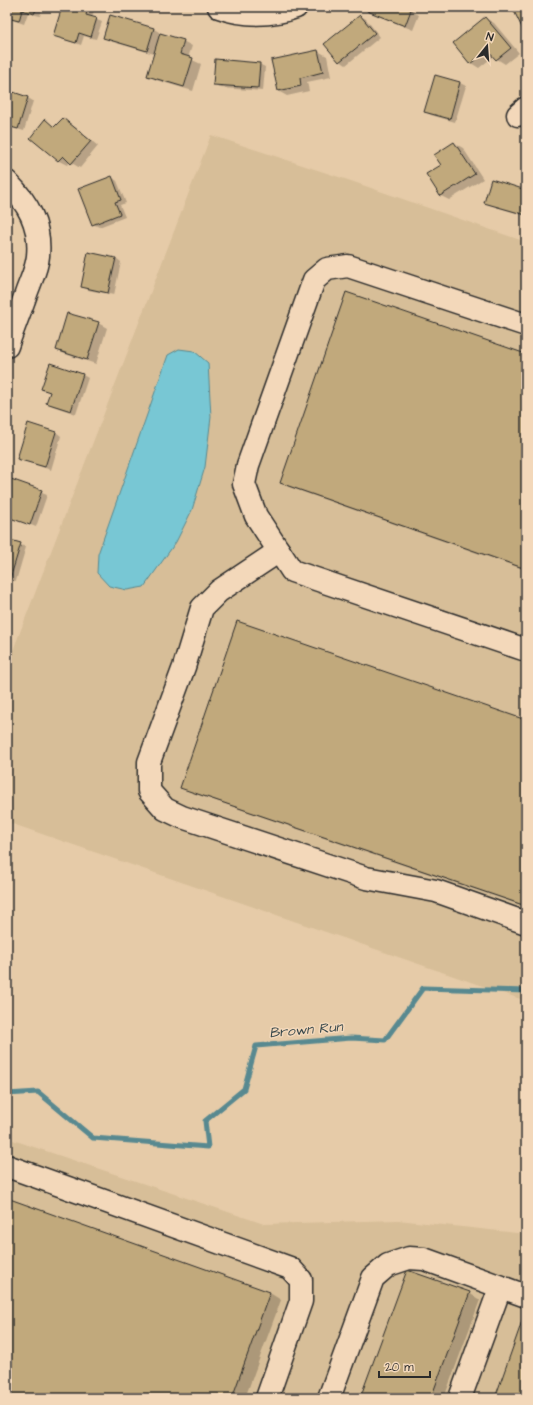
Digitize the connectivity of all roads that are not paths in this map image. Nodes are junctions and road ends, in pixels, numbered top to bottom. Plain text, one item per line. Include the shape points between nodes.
1 (219, 7) edge
2 (296, 7) edge
3 (7, 182) edge
4 (526, 326) edge
5 (7, 346) edge
6 (279, 551) junction
7 (526, 650) edge
8 (526, 923) edge
9 (7, 1166) edge
10 (500, 1288) junction
11 (526, 1296) edge
12 (267, 1398) edge
13 (329, 1398) edge
14 (460, 1398) edge

1 - 2 street via 252,14
3 - 5 street via 20,194 30,211 37,230 38,256
4 - 6 street via 348,266 327,269 314,280 248,464 244,484 256,516
6 - 7 street via 292,571
6 - 8 street via 219,591 202,608 184,667 149,762 149,790 165,809 190,819 366,878 436,891
9 - 12 street via 290,1268 301,1280 301,1301
10 - 11 street
10 - 13 street via 424,1259 409,1258 388,1265 373,1278
10 - 14 street

